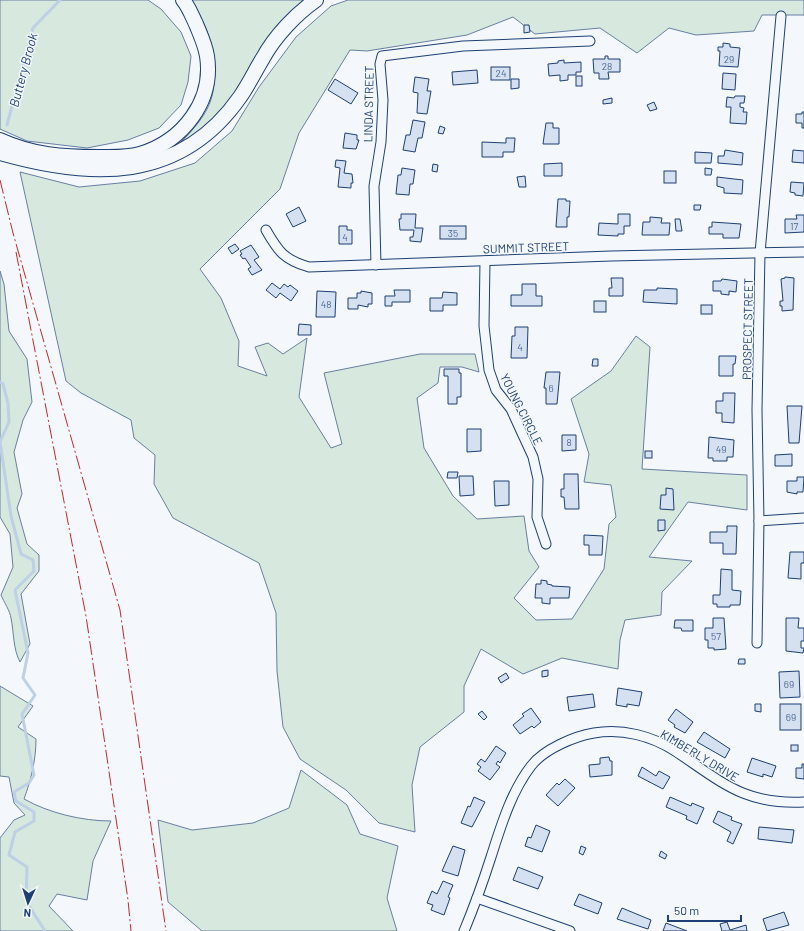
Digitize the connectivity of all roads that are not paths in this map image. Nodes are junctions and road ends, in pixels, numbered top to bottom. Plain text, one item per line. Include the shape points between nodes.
1 (183, 0) edge
2 (316, 0) edge
3 (781, 16) dead end
4 (590, 41) dead end
5 (0, 140) edge
6 (0, 153) edge
7 (266, 230) dead end
8 (804, 252) edge
9 (760, 253) junction
10 (485, 261) junction
11 (376, 265) junction
12 (804, 518) edge
13 (759, 521) junction
14 (546, 544) dead end
15 (757, 643) dead end
16 (804, 802) edge
17 (477, 898) junction
18 (464, 931) edge
19 (570, 931) edge

1 - 5 main road via 204,44 208,74 205,92 196,112 175,136 141,154 117,157 54,156
2 - 6 main road via 271,46 241,96 220,122 169,157 132,168 74,169 37,164
3 - 9 street, PROSPECT STREET
4 - 11 street, LINDA STREET via 463,46 382,56 381,142 374,186
7 - 11 street, SUMMIT STREET via 284,257 309,268
8 - 9 street, SUMMIT STREET
9 - 10 street, SUMMIT STREET
9 - 13 street, PROSPECT STREET via 757,410
10 - 11 street, SUMMIT STREET
10 - 14 street, YOUNG CIRCLE via 484,326 489,370 496,390 511,409 533,457 538,479 537,517
12 - 13 street
13 - 15 street, PROSPECT STREET
16 - 17 street, KIMBERLY DRIVE via 790,803 755,798 735,791 674,750 627,732 581,735 568,740 532,765 505,816
17 - 18 street, KIMBERLY DRIVE
17 - 19 street

